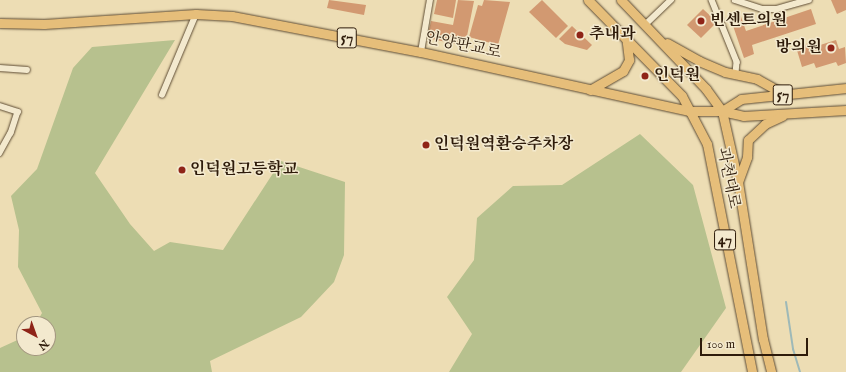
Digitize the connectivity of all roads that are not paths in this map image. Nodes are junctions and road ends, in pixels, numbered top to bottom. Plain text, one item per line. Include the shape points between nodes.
1 (430, 0) edge
2 (588, 0) edge
3 (621, 0) edge
4 (671, 0) edge
5 (712, 0) edge
6 (735, 0) edge
7 (809, 0) edge
8 (196, 14) junction
9 (0, 23) edge
10 (646, 25) junction
11 (626, 37) junction
12 (657, 37) junction
13 (421, 52) junction
14 (0, 68) edge
15 (27, 70) dead end
16 (736, 74) junction
17 (846, 88) edge
18 (590, 90) junction
19 (162, 95) dead end
20 (786, 95) junction
21 (0, 106) edge
22 (722, 110) junction
23 (846, 110) edge
24 (690, 111) junction
25 (788, 114) junction
26 (0, 153) edge
27 (738, 182) junction
28 (752, 372) edge
29 (771, 372) edge

1 - 13 street
2 - 11 main road, 47
3 - 10 main road, 47
4 - 10 street
5 - 16 street via 737,62
6 - 7 street via 762,9 776,9
8 - 9 main road, 안양판교로 / 57 via 44,24
8 - 13 main road, 안양판교로 / 57 via 269,23
8 - 19 street
10 - 12 main road, 47
11 - 18 main road via 629,60 623,71
11 - 24 main road, 47 via 682,96
12 - 16 main road via 699,62
12 - 22 main road, 47 via 706,89
13 - 18 main road, 안양판교로 / 57
14 - 15 street
16 - 20 main road via 757,79
17 - 20 main road, 57
18 - 24 main road, 안양판교로 / 57
20 - 22 main road, 57 via 741,99
21 - 26 street via 18,112 11,133
22 - 24 main road, 안양판교로 / 57
22 - 25 main road, 57 via 743,116
22 - 27 main road, 과천대로 / 47
23 - 25 main road, 57
24 - 28 main road, 과천대로 / 47 via 707,144
25 - 27 main road via 765,124 748,140 747,157
27 - 29 main road, 과천대로 / 47 via 763,339

